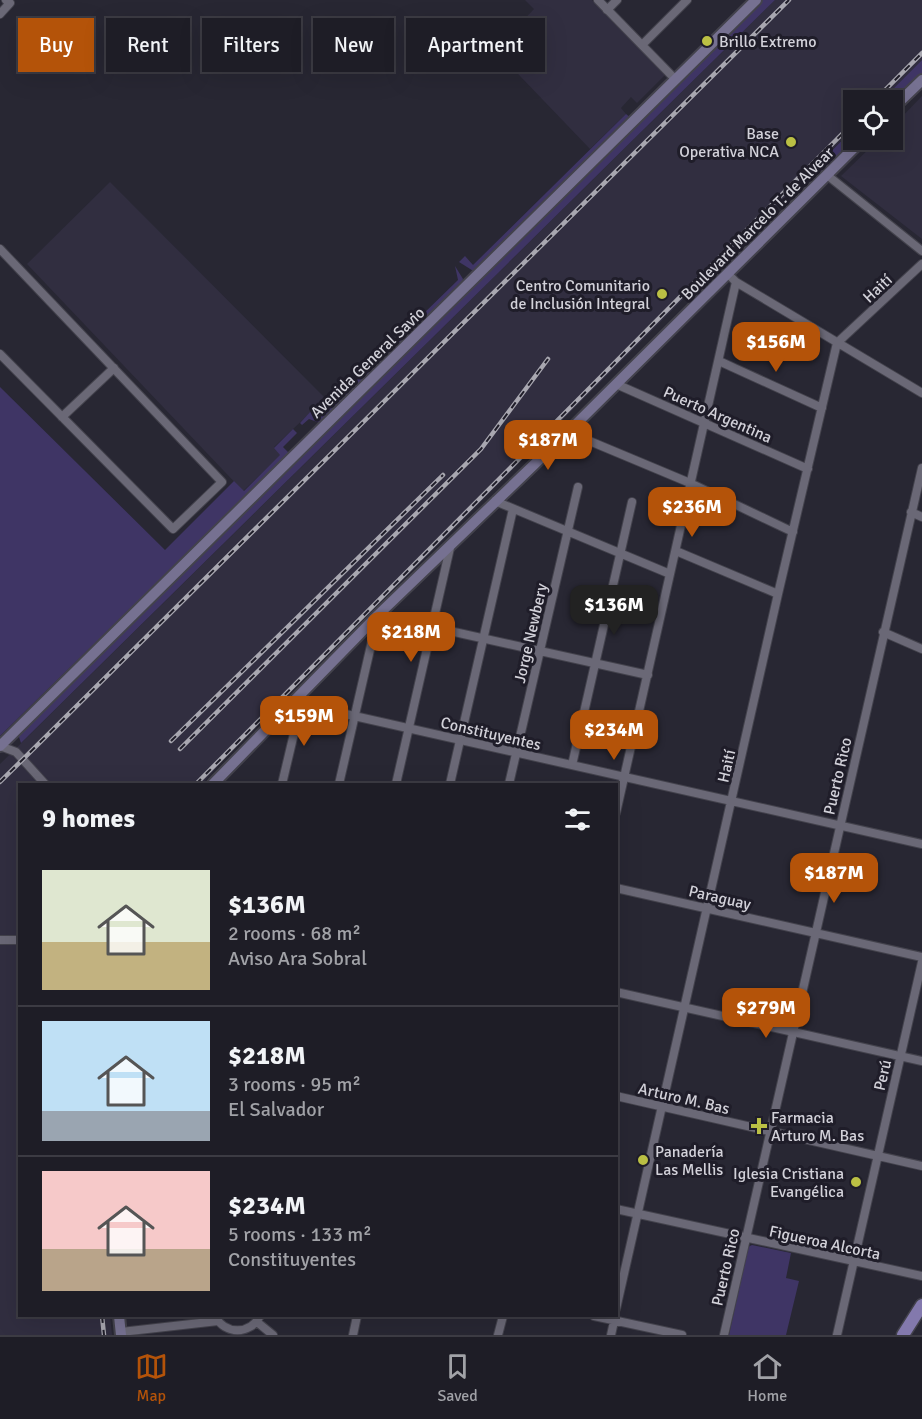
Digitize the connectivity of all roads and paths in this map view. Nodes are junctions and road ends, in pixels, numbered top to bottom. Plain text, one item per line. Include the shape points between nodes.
1 (6, 0) edge
2 (598, 0) edge
3 (617, 0) edge
4 (687, 0) edge
5 (752, 2) edge
6 (608, 10) junction
7 (0, 14) edge
8 (642, 45) junction
9 (676, 80) junction
10 (922, 80) edge
11 (903, 99) edge
12 (852, 150) edge
13 (827, 175) junction
14 (922, 251) edge
15 (1, 253) edge
16 (922, 264) edge
17 (732, 278) junction
18 (837, 343) junction
19 (0, 354) edge
20 (719, 360) junction
21 (114, 368) junction
22 (616, 384) junction
23 (922, 393) edge
24 (822, 408) junction
25 (62, 417) junction
26 (704, 422) junction
27 (568, 432) junction
28 (922, 468) edge
29 (808, 469) junction
30 (690, 483) junction
31 (578, 487) dead end
32 (495, 501) junction
33 (632, 502) dead end
34 (513, 508) junction
35 (911, 512) junction
36 (922, 518) edge
37 (567, 532) junction
38 (793, 532) junction
39 (450, 548) junction
40 (676, 551) junction
41 (620, 554) junction
42 (670, 574) junction
43 (778, 594) junction
44 (378, 615) junction
45 (432, 627) junction
46 (883, 632) junction
47 (484, 639) junction
48 (922, 649) edge
49 (539, 651) junction
50 (595, 664) junction
51 (648, 675) junction
52 (298, 701) junction
53 (355, 716) junction
54 (409, 728) junction
55 (461, 740) junction
56 (0, 746) edge
57 (516, 753) junction
58 (572, 765) junction
59 (625, 777) junction
60 (44, 783) edge
61 (214, 783) edge
62 (282, 783) edge
63 (339, 783) edge
64 (396, 783) edge
65 (450, 783) edge
66 (508, 783) edge
67 (732, 801) junction
68 (618, 805) edge
69 (839, 825) junction
70 (922, 844) edge
71 (618, 888) edge
72 (707, 908) junction
73 (815, 933) junction
74 (0, 940) edge
75 (18, 940) edge
76 (922, 957) edge
77 (922, 962) edge
78 (618, 992) edge
79 (685, 1007) junction
80 (793, 1032) junction
81 (900, 1056) junction
82 (922, 1061) edge
83 (618, 1096) edge
84 (663, 1107) junction
85 (771, 1131) junction
86 (878, 1156) junction
87 (922, 1166) edge
88 (618, 1209) edge
89 (638, 1214) junction
90 (746, 1238) junction
91 (853, 1262) junction
92 (922, 1276) edge
93 (618, 1300) edge
94 (922, 1305) edge
95 (119, 1317) edge
96 (357, 1317) edge
97 (503, 1317) edge
98 (216, 1318) edge
99 (615, 1318) edge
100 (258, 1319) edge
101 (922, 1320) edge
102 (224, 1332) edge
103 (240, 1333) edge
104 (121, 1334) edge
105 (273, 1335) edge
106 (353, 1335) edge
107 (498, 1335) edge
108 (611, 1335) edge
109 (682, 1335) edge
110 (724, 1335) edge
111 (837, 1335) edge
112 (903, 1335) edge
113 (912, 1335) edge

1 - 7 street via 10,3
2 - 6 street
3 - 6 street
4 - 8 street
5 - 9 main road, Avenida General Savio
6 - 8 street
8 - 9 street
9 - 56 main road, Avenida General Savio
10 - 11 main road
12 - 13 main road, Boulevard Marcelo T. de Alvear
13 - 14 street
13 - 17 main road, Boulevard Marcelo T. de Alvear
15 - 21 street
16 - 18 street, Haití
17 - 18 street
17 - 20 street
17 - 22 main road, Boulevard Marcelo T. de Alvear
18 - 23 street
18 - 24 street, Haití
19 - 25 street
20 - 24 street
20 - 26 street
21 - 25 street
21 - 25 street via 222,482 173,529
22 - 26 street, Puerto Argentina
22 - 27 main road, Boulevard Marcelo T. de Alvear
24 - 29 street, Haití
26 - 29 street, Puerto Argentina
26 - 30 street
27 - 30 street
27 - 32 main road, Boulevard Marcelo T. de Alvear
28 - 35 street, Puerto Rico
29 - 38 street, Haití
30 - 38 street
30 - 40 street
31 - 37 street, Jorge Newbery
32 - 34 street
32 - 39 main road, Boulevard Marcelo T. de Alvear
33 - 41 street
34 - 37 street
34 - 47 street
35 - 36 street
35 - 46 street, Puerto Rico
37 - 41 street
37 - 49 street, Jorge Newbery
38 - 43 street, Haití
39 - 44 main road, Boulevard Marcelo T. de Alvear
39 - 45 street
40 - 42 street
40 - 43 street
41 - 42 street
41 - 50 street
42 - 51 street
43 - 67 street, Haití
44 - 45 street
44 - 52 main road, Boulevard Marcelo T. de Alvear
44 - 53 street
45 - 47 street
45 - 54 street
46 - 48 street
46 - 69 street, Puerto Rico
47 - 49 street
47 - 55 street
49 - 50 street
49 - 57 street, Jorge Newbery
50 - 51 street
50 - 58 street
51 - 59 street
52 - 53 street, Constituyentes
52 - 61 main road, Boulevard Marcelo T. de Alvear
52 - 62 street
53 - 54 street, Constituyentes
53 - 63 street
54 - 55 street, Constituyentes
54 - 64 street
55 - 57 street, Constituyentes
55 - 65 street
56 - 60 street via 16,752
57 - 58 street, Constituyentes
57 - 66 street, Jorge Newbery
58 - 59 street, Constituyentes
59 - 67 street, Constituyentes
59 - 68 street
67 - 69 street, Constituyentes
67 - 72 street, Haití
69 - 70 street, Constituyentes
69 - 73 street, Puerto Rico
71 - 72 street, Paraguay
72 - 73 street, Paraguay
72 - 79 street, Haití
73 - 76 street, Paraguay
73 - 80 street, Puerto Rico
74 - 75 street
77 - 81 street, Perú
78 - 79 street
79 - 80 street
79 - 84 street, Haití
80 - 81 street
80 - 85 street, Puerto Rico
81 - 82 street
81 - 86 street, Perú
83 - 84 street, Arturo M. Bas
84 - 85 street, Arturo M. Bas
84 - 89 street, Haití
85 - 86 street, Arturo M. Bas
85 - 90 street, Puerto Rico
86 - 87 street, Arturo M. Bas
86 - 91 street, Perú
88 - 89 street, Figueroa Alcorta
89 - 90 street, Figueroa Alcorta
89 - 93 street, Haití
90 - 91 street, Figueroa Alcorta
90 - 110 street, Puerto Rico
91 - 92 street, Figueroa Alcorta
91 - 111 street, Perú
94 - 112 main road
95 - 104 main road
96 - 106 street
97 - 107 street
98 - 102 street
98 - 104 street
99 - 108 street
99 - 109 street
100 - 103 street
100 - 105 street
101 - 113 main road
102 - 103 street

